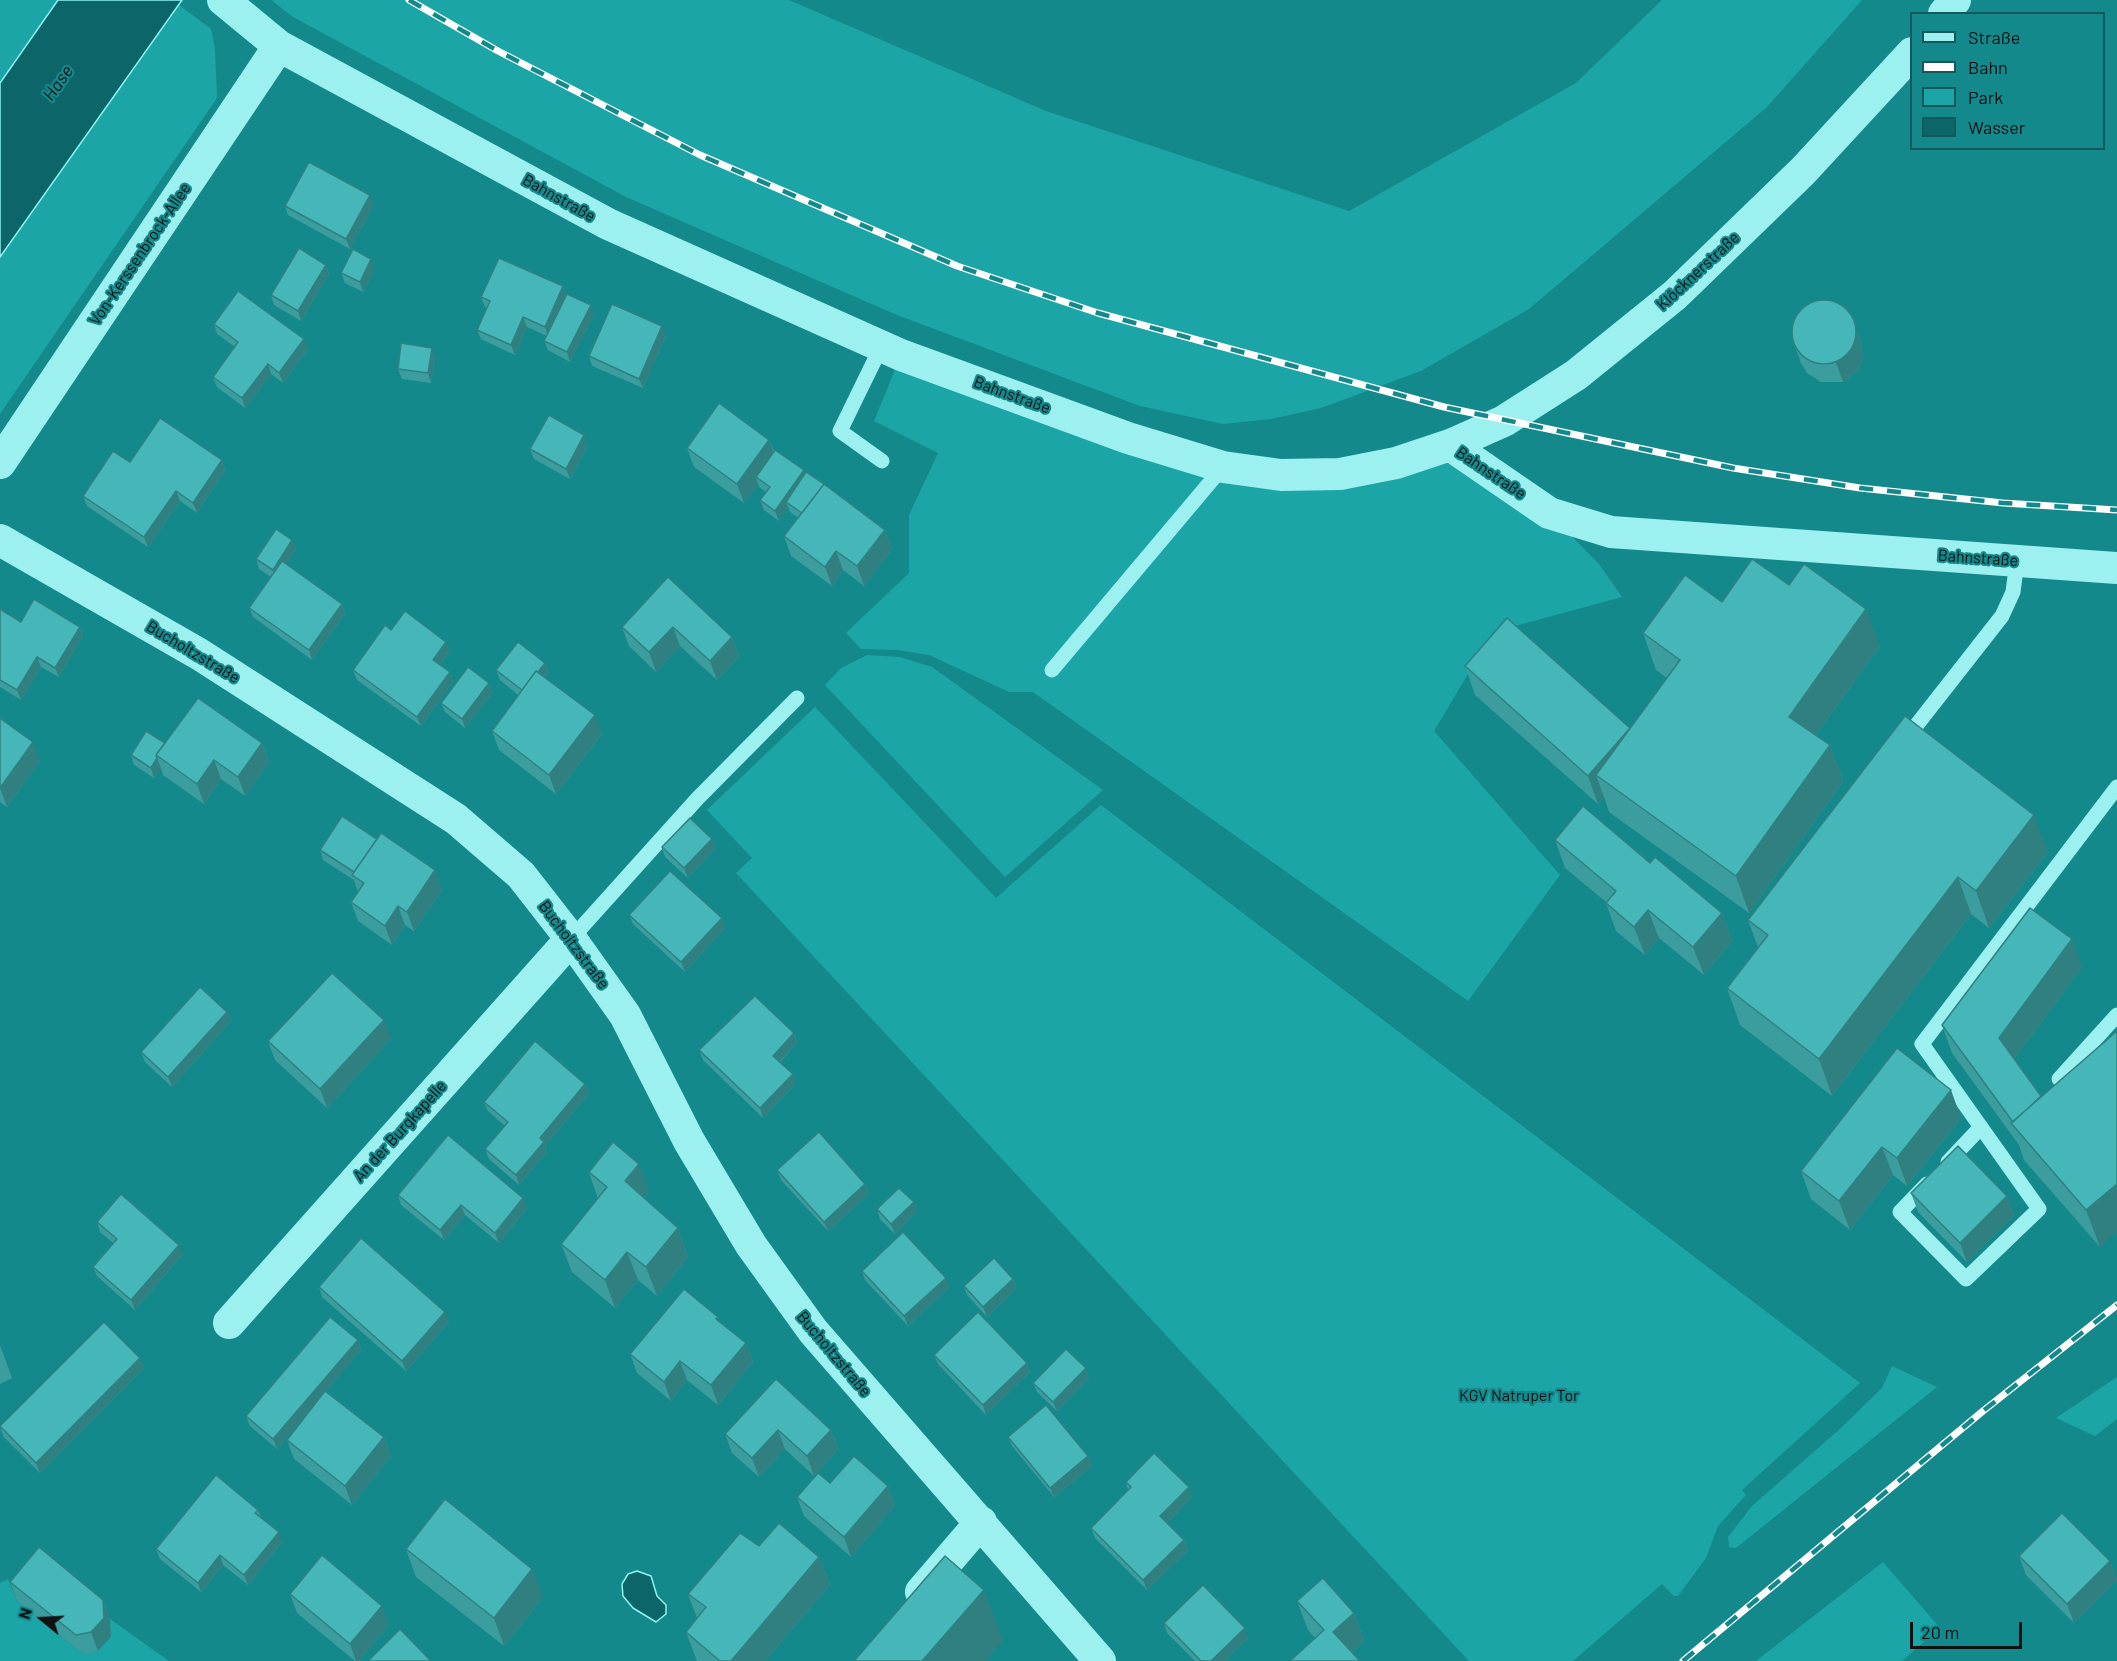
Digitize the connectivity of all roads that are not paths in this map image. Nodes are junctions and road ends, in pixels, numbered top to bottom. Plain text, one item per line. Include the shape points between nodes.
1 (223, 0) edge
2 (1955, 0) edge
3 (1946, 12) edge
4 (279, 46) junction
5 (1910, 54) edge
6 (882, 347) junction
7 (1450, 445) junction
8 (882, 461) dead end
9 (0, 463) edge
10 (1223, 467) junction
11 (0, 540) edge
12 (2017, 561) junction
13 (2117, 568) edge
14 (1052, 670) dead end
15 (797, 698) dead end
16 (1915, 727) edge
17 (2117, 787) edge
18 (571, 939) junction
19 (2117, 1016) edge
20 (2059, 1079) edge
21 (1981, 1127) junction
22 (229, 1323) dead end
23 (981, 1522) junction
24 (899, 1617) edge
25 (1100, 1661) edge

1 - 4 street, Bahnstraße
2 - 3 street
4 - 6 street, Bahnstraße via 608,224
4 - 9 street, Von-Kerssenbrock-Allee
5 - 7 street, Klöcknerstraße via 1803,171 1675,295 1576,375 1504,421
6 - 8 lane via 840,431
6 - 10 street, Bahnstraße via 1128,438
7 - 10 street, Bahnstraße via 1396,463 1340,474 1281,475
7 - 12 street, Bahnstraße via 1549,513 1611,532
10 - 14 lane
11 - 18 street, Bucholtzstraße via 199,654 456,819 521,875
12 - 13 street, Bahnstraße
12 - 16 lane via 2013,592 2002,616
15 - 18 lane via 697,798
17 - 21 lane via 1922,1044
18 - 22 street, An der Burgkapelle
18 - 23 street, Bucholtzstraße via 626,1015 689,1141 751,1245 813,1331
19 - 20 lane
21 - 21 lane via 1900,1212 1966,1280 2039,1209
23 - 24 street
23 - 25 street, Bucholtzstraße

